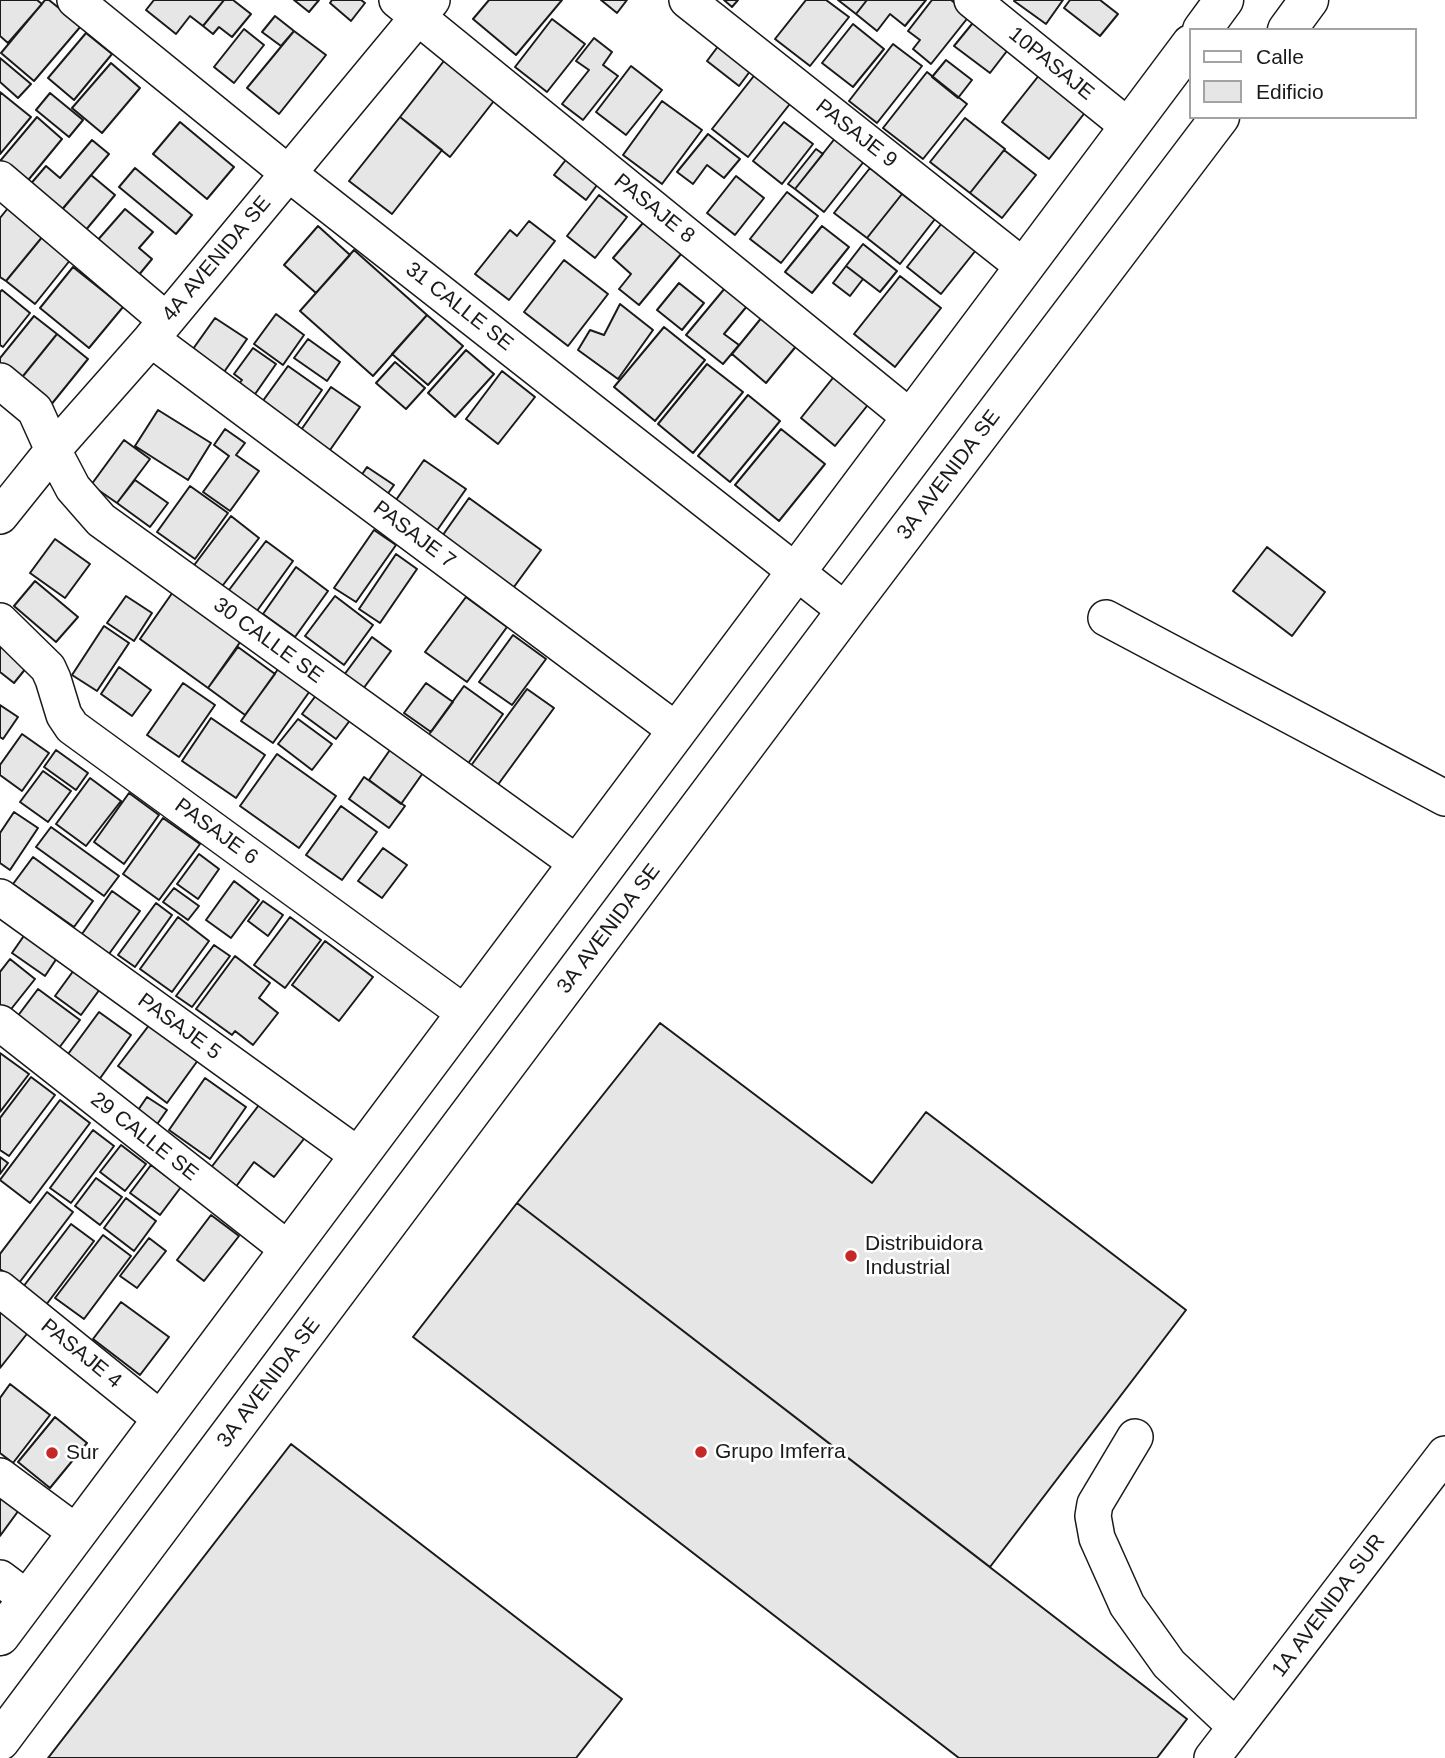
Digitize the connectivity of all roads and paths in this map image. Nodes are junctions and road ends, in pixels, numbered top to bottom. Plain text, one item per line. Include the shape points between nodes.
1 (75, 0) edge
2 (687, 0) edge
3 (972, 0) edge
4 (1224, 0) edge
5 (1309, 0) edge
6 (416, 6) edge
7 (1203, 28) edge
8 (1288, 28) edge
9 (1190, 45) edge
10 (1218, 119) edge
11 (1129, 127) junction
12 (288, 173) junction
13 (0, 179) edge
14 (1024, 267) junction
15 (158, 330) junction
16 (0, 381) edge
17 (911, 418) junction
18 (53, 450) junction
19 (0, 516) edge
20 (797, 571) junction
21 (846, 611) junction
22 (1106, 618) dead end
23 (0, 621) edge
24 (677, 731) junction
25 (1445, 798) edge
26 (578, 864) junction
27 (0, 897) edge
28 (466, 1014) junction
29 (0, 1023) edge
30 (359, 1156) junction
31 (289, 1250) junction
32 (0, 1289) edge
33 (162, 1420) junction
34 (1135, 1437) dead end
35 (1445, 1454) edge
36 (0, 1476) edge
37 (77, 1533) junction
38 (14, 1588) edge
39 (0, 1636) edge
40 (1236, 1727) junction
41 (0, 1741) edge
42 (1212, 1758) edge

1 - 12 street, 31 CALLE SE
2 - 14 street, PASAJE 9
3 - 11 street, 10PASAJE
4 - 7 main road
5 - 8 main road
6 - 12 street, 4A AVENIDA SE
6 - 17 street, PASAJE 8
9 - 11 main road
10 - 21 main road, 3A AVENIDA SE
11 - 14 main road
12 - 15 street, 4A AVENIDA SE
12 - 20 street, 31 CALLE SE
13 - 15 street, PASAJE 7
14 - 17 main road
15 - 18 street, 4A AVENIDA SE
15 - 24 street, PASAJE 7
16 - 18 street, 30 CALLE SE via 35,410
17 - 20 main road
18 - 19 street, 4A AVENIDA SE
18 - 26 street, 30 CALLE SE via 73,488 101,520
20 - 21 street, 31 CALLE SE
20 - 24 main road
21 - 41 main road, 3A AVENIDA SE
22 - 25 street
23 - 28 street, PASAJE 6 via 48,668 72,727
24 - 26 main road
26 - 28 main road
27 - 30 street, PASAJE 5
28 - 30 main road
29 - 31 street, 29 CALLE SE
30 - 31 main road
31 - 33 main road
32 - 33 street, PASAJE 4
33 - 37 main road
34 - 40 street via 1095,1504 1097,1538 1128,1605 1169,1664
35 - 40 street, 1A AVENIDA SUR
36 - 37 street
37 - 38 main road
38 - 39 main road
40 - 42 street, 1A AVENIDA SUR

